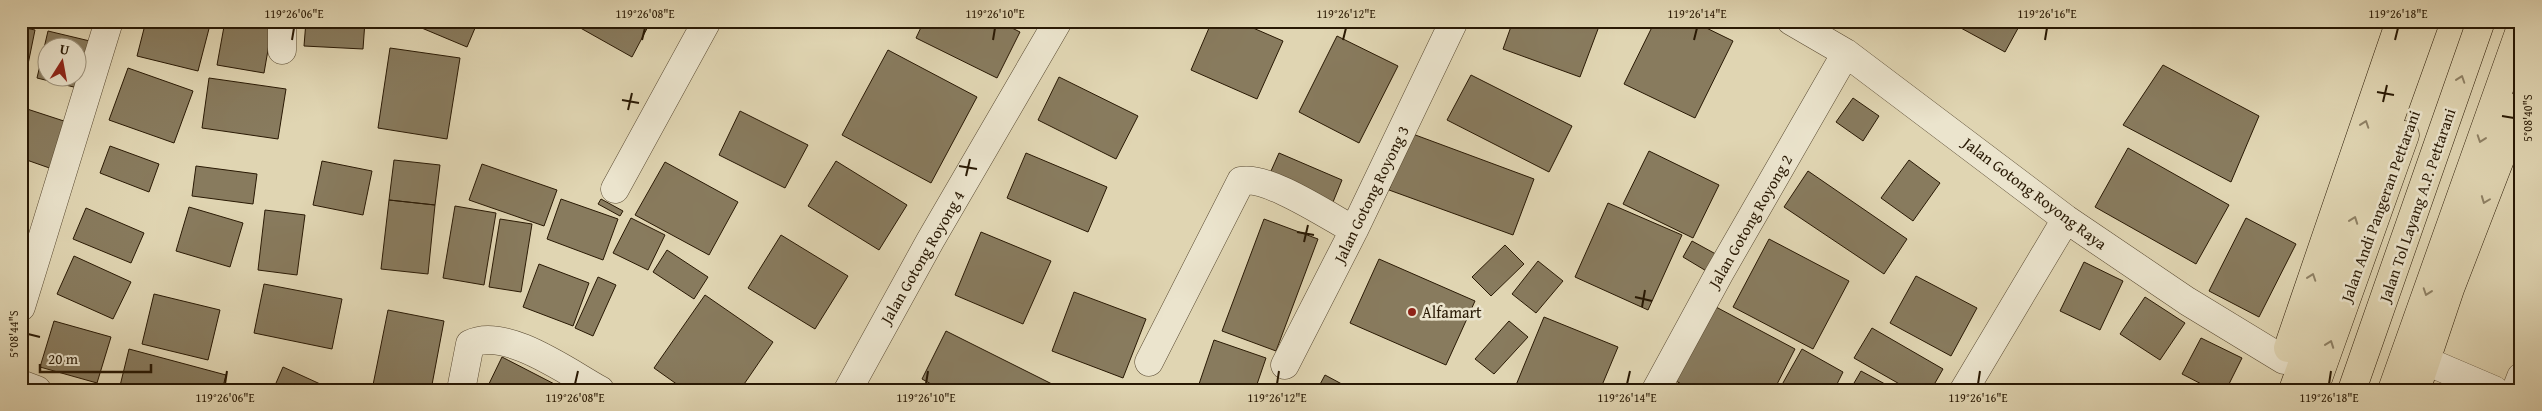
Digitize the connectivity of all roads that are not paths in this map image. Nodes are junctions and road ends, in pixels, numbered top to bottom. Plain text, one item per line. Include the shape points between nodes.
1 (109, 21) edge
2 (282, 21) edge
3 (707, 21) edge
4 (1058, 21) edge
5 (1454, 21) edge
6 (1791, 21) edge
7 (2400, 21) edge
8 (2426, 21) edge
9 (2446, 21) edge
10 (2481, 21) edge
11 (2521, 27) edge
12 (282, 50) dead end
13 (1846, 53) junction
14 (2521, 105) edge
15 (615, 190) dead end
16 (2066, 219) junction
17 (1354, 230) junction
18 (21, 307) edge
19 (2426, 361) junction
20 (1148, 362) dead end
21 (2293, 362) junction
22 (1285, 365) dead end
23 (2521, 377) edge
24 (21, 384) edge
25 (37, 390) edge
26 (461, 390) edge
27 (600, 390) edge
28 (848, 390) edge
29 (1656, 390) edge
30 (1964, 390) edge
31 (2273, 390) edge
32 (2292, 390) edge
33 (2314, 390) edge
34 (2352, 390) edge
35 (2392, 390) edge
36 (2416, 390) edge
37 (2494, 390) edge
38 (2516, 390) edge

1 - 18 street
2 - 12 street
3 - 15 street
4 - 28 street, Jalan Gotong Royong 4
5 - 17 street, Jalan Gotong Royong 3
6 - 13 street, Jalan Gotong Royong Raya
21 -> 7 highway
21 -> 8 highway
33 -> 9 highway, Jalan Andi Pangeran Pettarani
34 -> 10 highway, Jalan Tol Layang A.P. Pettarani
11 -> 35 highway
13 - 16 street, Jalan Gotong Royong Raya
13 - 29 street, Jalan Gotong Royong 2
14 -> 19 highway via 2450,289
16 - 21 street, Jalan Gotong Royong Raya via 2187,300
16 - 30 street
17 - 20 street via 1266,182 1240,181
17 - 22 street, Jalan Gotong Royong 3
19 - 36 highway
19 - 37 street
21 - 31 highway
21 - 32 highway
23 - 38 street
24 - 25 street
26 - 27 street via 467,350 470,344 485,339 516,344

